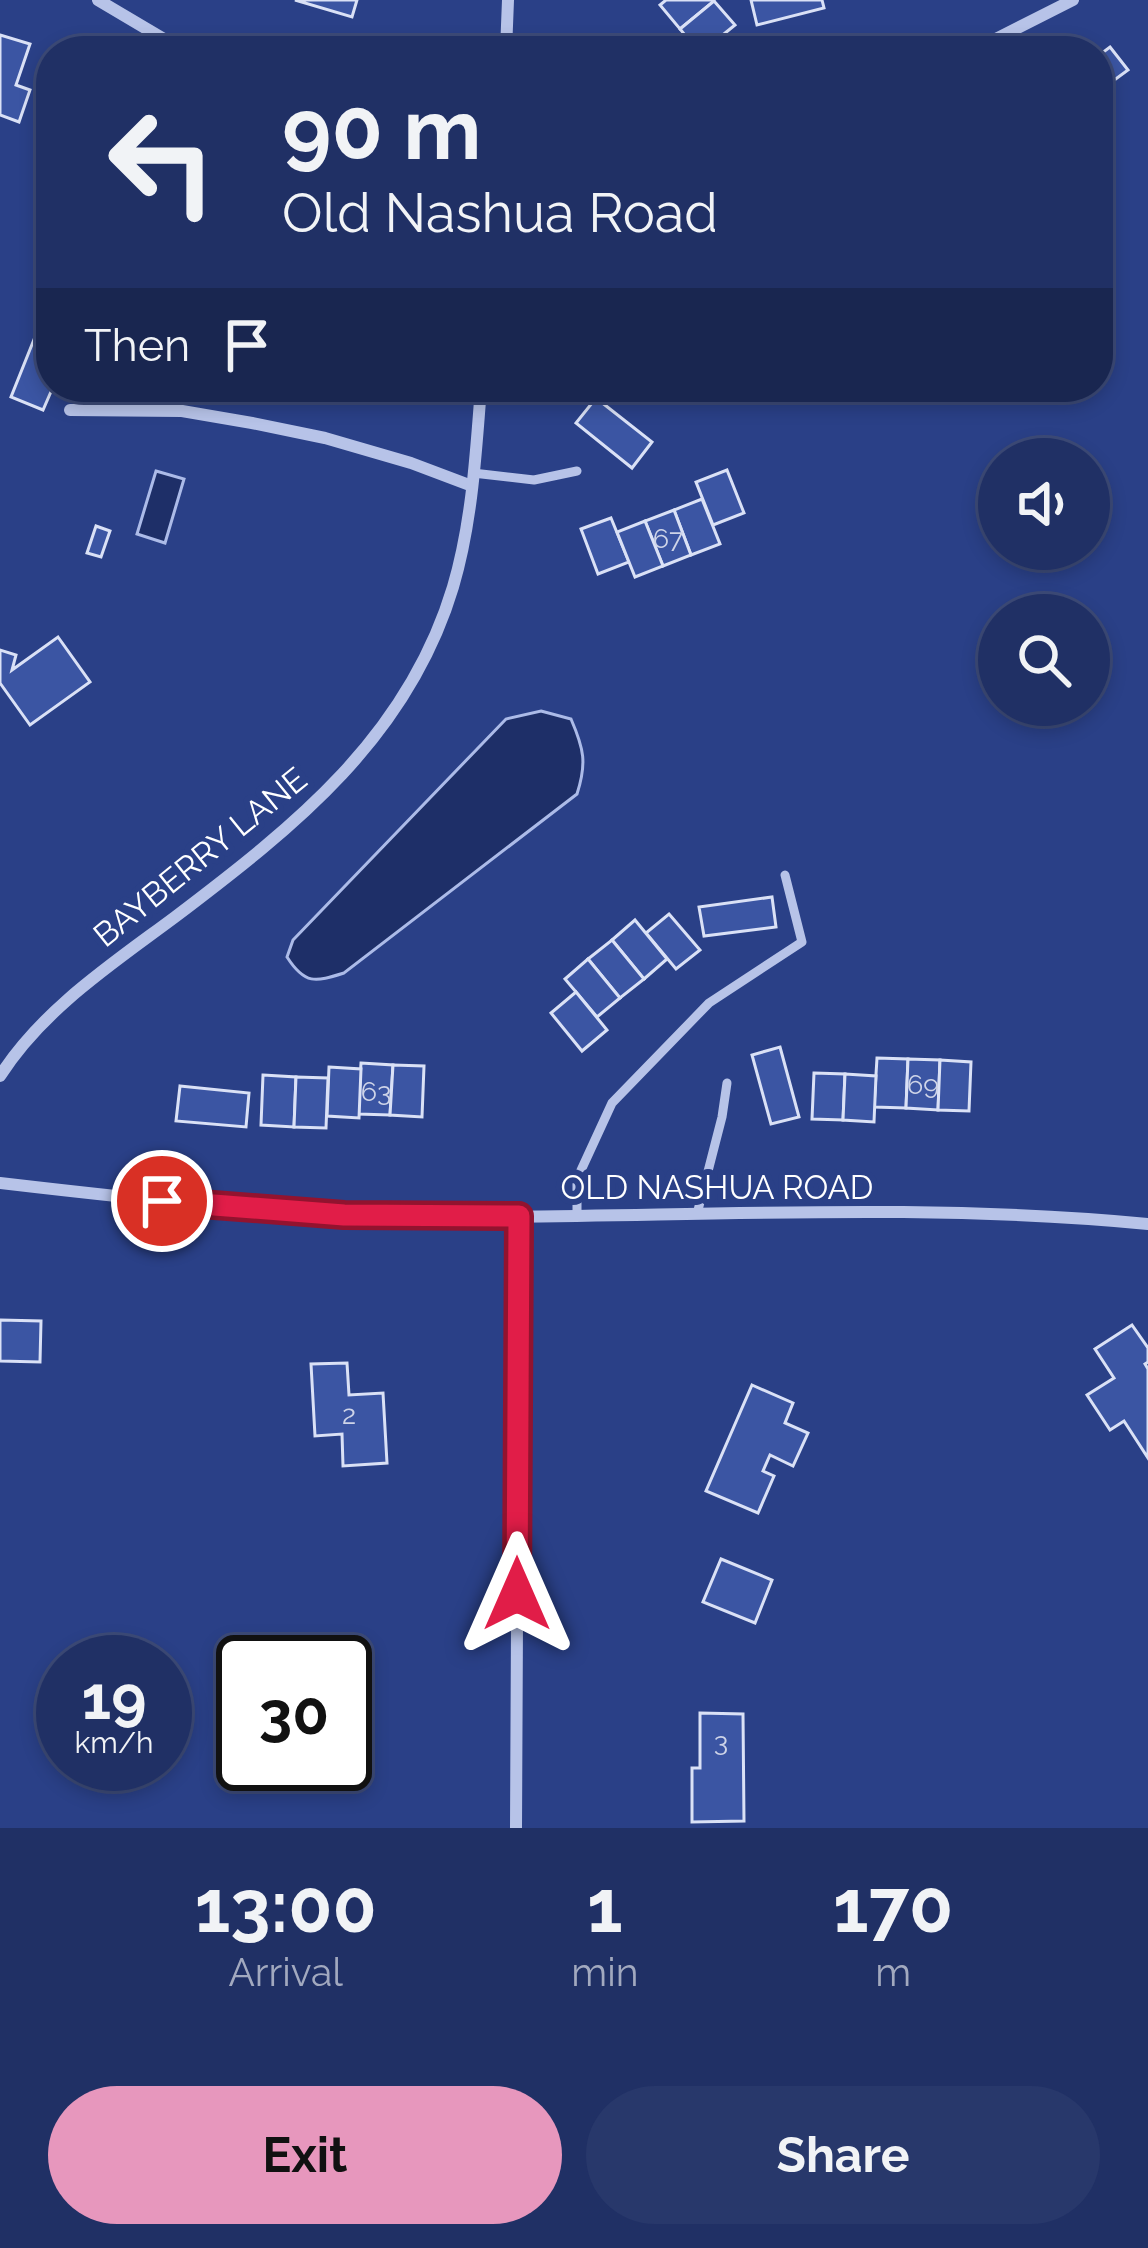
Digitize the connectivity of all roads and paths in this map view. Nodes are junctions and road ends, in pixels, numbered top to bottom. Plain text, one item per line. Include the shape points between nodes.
1 (98, 0) edge
2 (508, 0) edge
3 (1073, 0) edge
4 (159, 36) edge
5 (507, 36) edge
6 (1002, 36) edge
7 (480, 402) edge
8 (70, 410) dead end
9 (577, 471) dead end
10 (472, 480) junction
11 (785, 875) dead end
12 (0, 1076) edge
13 (727, 1083) dead end
14 (0, 1183) edge
15 (697, 1214) junction
16 (519, 1216) junction
17 (577, 1216) junction
18 (1148, 1224) edge
19 (516, 1828) edge

1 - 4 street
2 - 5 street
3 - 6 street
7 - 10 street, BAYBERRY LANE
8 - 10 street via 182,411 252,423
9 - 10 lane
10 - 12 street, BAYBERRY LANE via 453,588 428,653 373,741 266,846 37,1028
11 - 17 lane via 802,943 709,1003 612,1103 577,1179
13 - 15 lane
14 - 16 street, OLD NASHUA ROAD via 344,1215
15 - 17 street, OLD NASHUA ROAD
15 - 18 street, OLD NASHUA ROAD
16 - 17 street, OLD NASHUA ROAD
16 - 19 street

